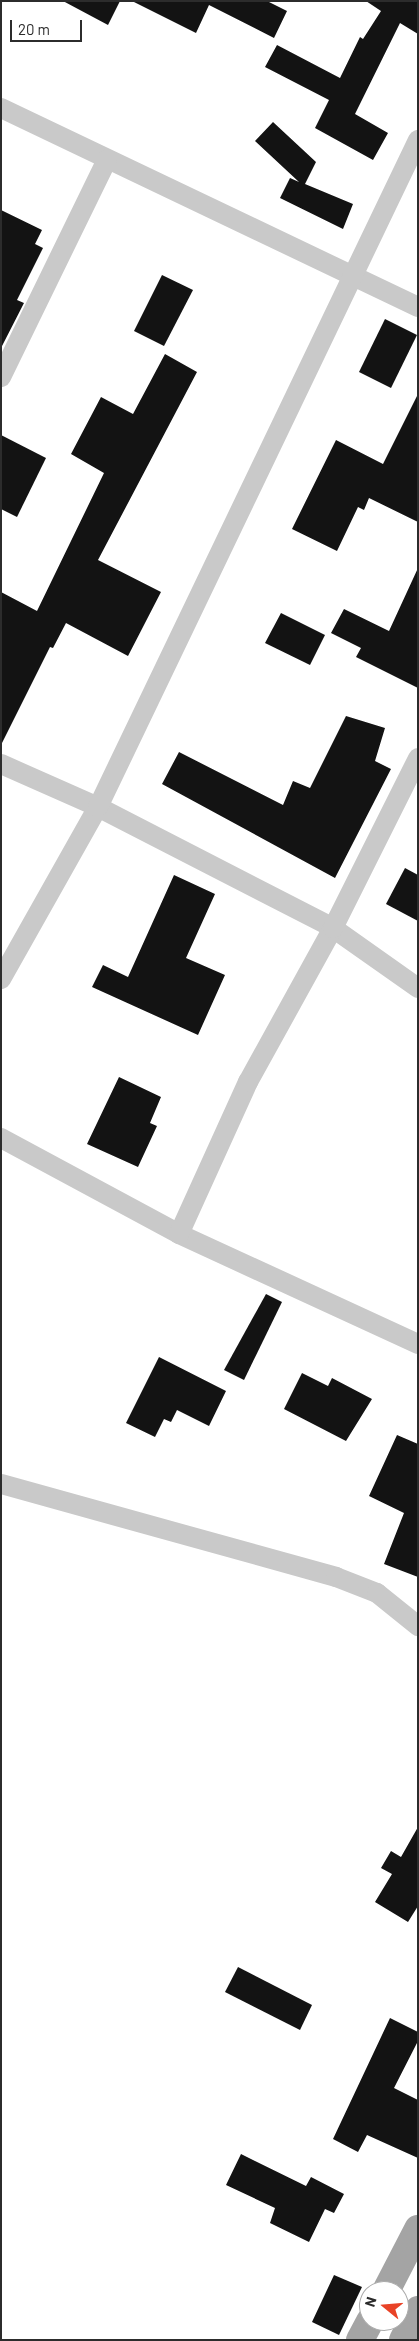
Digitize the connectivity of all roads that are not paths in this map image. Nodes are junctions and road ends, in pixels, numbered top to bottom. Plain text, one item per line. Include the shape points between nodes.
1 (1, 108) edge
2 (418, 140) edge
3 (107, 160) junction
4 (354, 274) junction
5 (418, 307) edge
6 (1, 378) edge
7 (418, 758) edge
8 (1, 764) edge
9 (98, 806) junction
10 (333, 928) junction
11 (1, 979) edge
12 (418, 988) edge
13 (1, 1138) edge
14 (179, 1234) junction
15 (418, 1344) edge
16 (1, 1484) edge
17 (418, 1626) edge
18 (418, 2229) edge
19 (391, 2281) edge
20 (418, 2310) edge
21 (403, 2340) edge

1 - 3 street
2 - 4 street
3 - 4 street
3 - 6 street
4 - 5 street
4 - 9 street
7 - 10 street
8 - 9 street
9 - 10 street
9 - 11 street
10 - 12 street
10 - 14 street via 248,1082
13 - 14 street
14 - 15 street
16 - 17 street via 336,1577 377,1593
18 - 19 main road
20 - 21 main road

